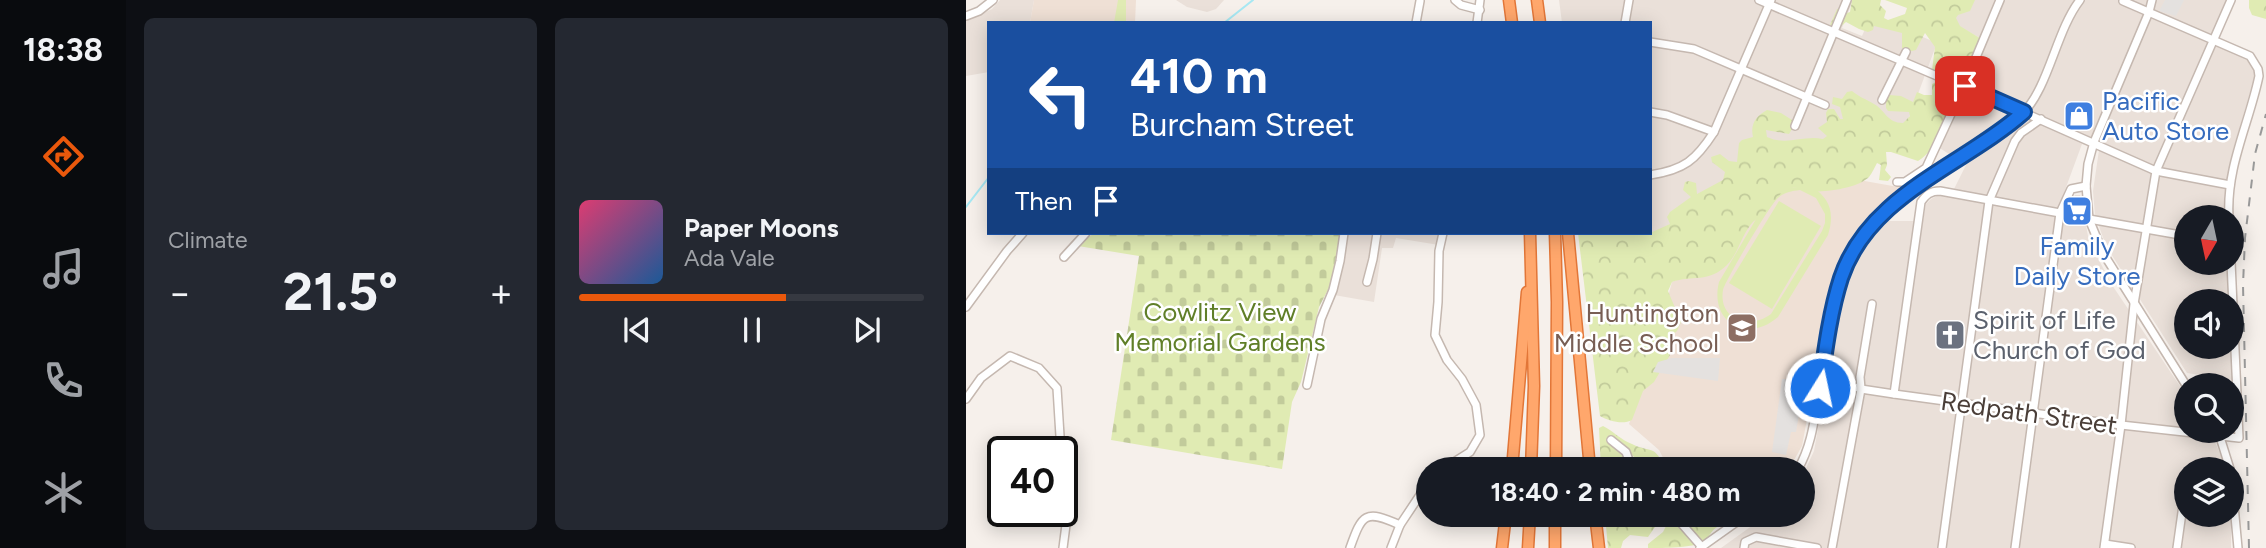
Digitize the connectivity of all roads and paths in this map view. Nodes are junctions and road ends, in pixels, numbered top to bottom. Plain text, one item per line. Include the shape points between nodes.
1 (1419, 0) edge
2 (1455, 0) edge
3 (1480, 0) edge
4 (1509, 0) edge
5 (1537, 0) edge
6 (1629, 0) edge
7 (1759, 0) edge
8 (1847, 0) edge
9 (2000, 0) edge
10 (2080, 0) edge
11 (2152, 0) edge
12 (2231, 0) edge
13 (2123, 1) edge
14 (1770, 2) edge
15 (990, 3) edge
16 (1480, 10) junction
17 (2149, 12) junction
18 (966, 16) edge
19 (1416, 21) edge
20 (1478, 21) edge
21 (1512, 21) edge
22 (1540, 21) edge
23 (1625, 21) edge
24 (1834, 32) junction
25 (2213, 41) junction
26 (1652, 42) edge
27 (1906, 52) dead end
28 (1902, 61) junction
29 (1742, 69) junction
30 (1951, 82) dead end
31 (1965, 86) junction
32 (1807, 96) junction
33 (1882, 100) dead end
34 (1825, 105) dead end
35 (1652, 112) edge
36 (2024, 112) junction
37 (2041, 119) junction
38 (1795, 125) dead end
39 (1714, 132) junction
40 (2094, 142) junction
41 (2156, 171) junction
42 (1652, 175) edge
43 (1897, 182) dead end
44 (2230, 185) junction
45 (2086, 186) junction
46 (1989, 201) junction
47 (2229, 205) edge
48 (2060, 213) junction
49 (2089, 219) junction
50 (2146, 230) junction
51 (2174, 234) edge
52 (1021, 235) edge
53 (1084, 235) edge
54 (1344, 235) edge
55 (1377, 235) edge
56 (1443, 235) edge
57 (1530, 235) edge
58 (1555, 235) edge
59 (1568, 235) edge
60 (1531, 256) junction
61 (1064, 257) dead end
62 (2232, 275) edge
63 (1367, 282) dead end
64 (1872, 304) dead end
65 (2134, 304) junction
66 (966, 307) edge
67 (2178, 373) edge
68 (2236, 373) edge
69 (1821, 377) junction
70 (1307, 385) dead end
71 (1861, 389) junction
72 (1894, 394) junction
73 (966, 399) edge
74 (1962, 403) junction
75 (2033, 413) junction
76 (2121, 425) junction
77 (2174, 430) edge
78 (1060, 436) edge
79 (1612, 440) dead end
80 (1461, 457) edge
81 (1513, 457) edge
82 (1531, 457) edge
83 (1556, 457) edge
84 (1589, 457) edge
85 (1628, 457) edge
86 (1803, 457) edge
87 (1416, 501) edge
88 (1400, 525) junction
89 (1066, 527) edge
90 (1504, 527) edge
91 (1529, 527) edge
92 (1555, 527) edge
93 (1597, 527) edge
94 (1684, 527) edge
95 (1729, 527) edge
96 (2180, 527) edge
97 (2236, 527) edge
98 (2105, 546) edge
99 (1701, 547) edge
100 (1063, 548) edge
101 (1350, 548) edge
102 (1391, 548) edge
103 (1502, 548) edge
104 (1528, 548) edge
105 (1555, 548) edge
106 (1599, 548) edge
107 (1744, 548) edge
108 (1817, 548) edge
109 (1832, 548) edge
110 (1942, 548) edge
111 (2015, 548) edge
112 (2131, 548) edge
113 (2177, 548) edge
114 (2238, 548) edge

1 - 19 street
2 - 16 street
3 - 16 street
4 - 21 highway
5 - 22 highway
6 - 23 street
7 - 14 street
8 - 24 street
9 - 31 street
10 - 36 street
11 - 17 street
12 - 25 street
13 - 17 street
14 - 24 street
14 - 29 street
15 - 18 street
16 - 20 street
17 - 25 street
17 - 40 street
24 - 28 street
24 - 32 street
25 - 41 street
25 - 44 street via 2250,56 2258,69
26 - 29 street via 1694,49
27 - 28 street
28 - 30 street
28 - 33 street
29 - 32 street
29 - 39 street
31 - 36 street
31 - 43 street via 1926,167 1905,182
32 - 34 street
32 - 38 street
35 - 39 street
36 - 37 street
36 - 69 street via 1885,210 1862,236 1842,277
37 - 40 street
37 - 46 street via 2015,141
39 - 42 street via 1685,166
40 - 41 street
40 - 45 street
41 - 44 street
41 - 50 street
44 - 47 street
45 - 48 street via 2071,189
45 - 49 street
46 - 48 street
46 - 72 street via 1940,191 1921,202
46 - 74 street
48 - 75 street
49 - 50 street
49 - 65 street via 2102,253
50 - 51 street
50 - 65 street
52 - 66 street
53 - 61 street
54 - 70 street
55 - 63 street
56 - 80 street via 1435,335 1476,405 1480,435
57 - 60 highway
58 - 83 highway
59 - 84 highway
60 - 81 highway
60 - 82 highway
62 - 68 street, Redpath Street
64 - 71 street
65 - 67 street
65 - 76 street
69 - 71 street, Redpath Street
69 - 86 street
71 - 72 street, Redpath Street
71 - 109 street
72 - 74 street, Redpath Street
73 - 78 street via 981,378 1010,356 1039,368 1057,388
74 - 75 street, Redpath Street
74 - 110 street
75 - 76 street, Redpath Street
75 - 111 street
76 - 77 street, Redpath Street
76 - 98 street
79 - 85 street
87 - 88 street
88 - 101 street via 1374,515 1365,518
88 - 102 street
89 - 100 street
90 - 103 highway
91 - 104 highway
92 - 105 highway
93 - 106 highway
94 - 99 street
95 - 99 street
96 - 113 street
97 - 114 street
98 - 112 street
107 - 108 street via 1756,537

